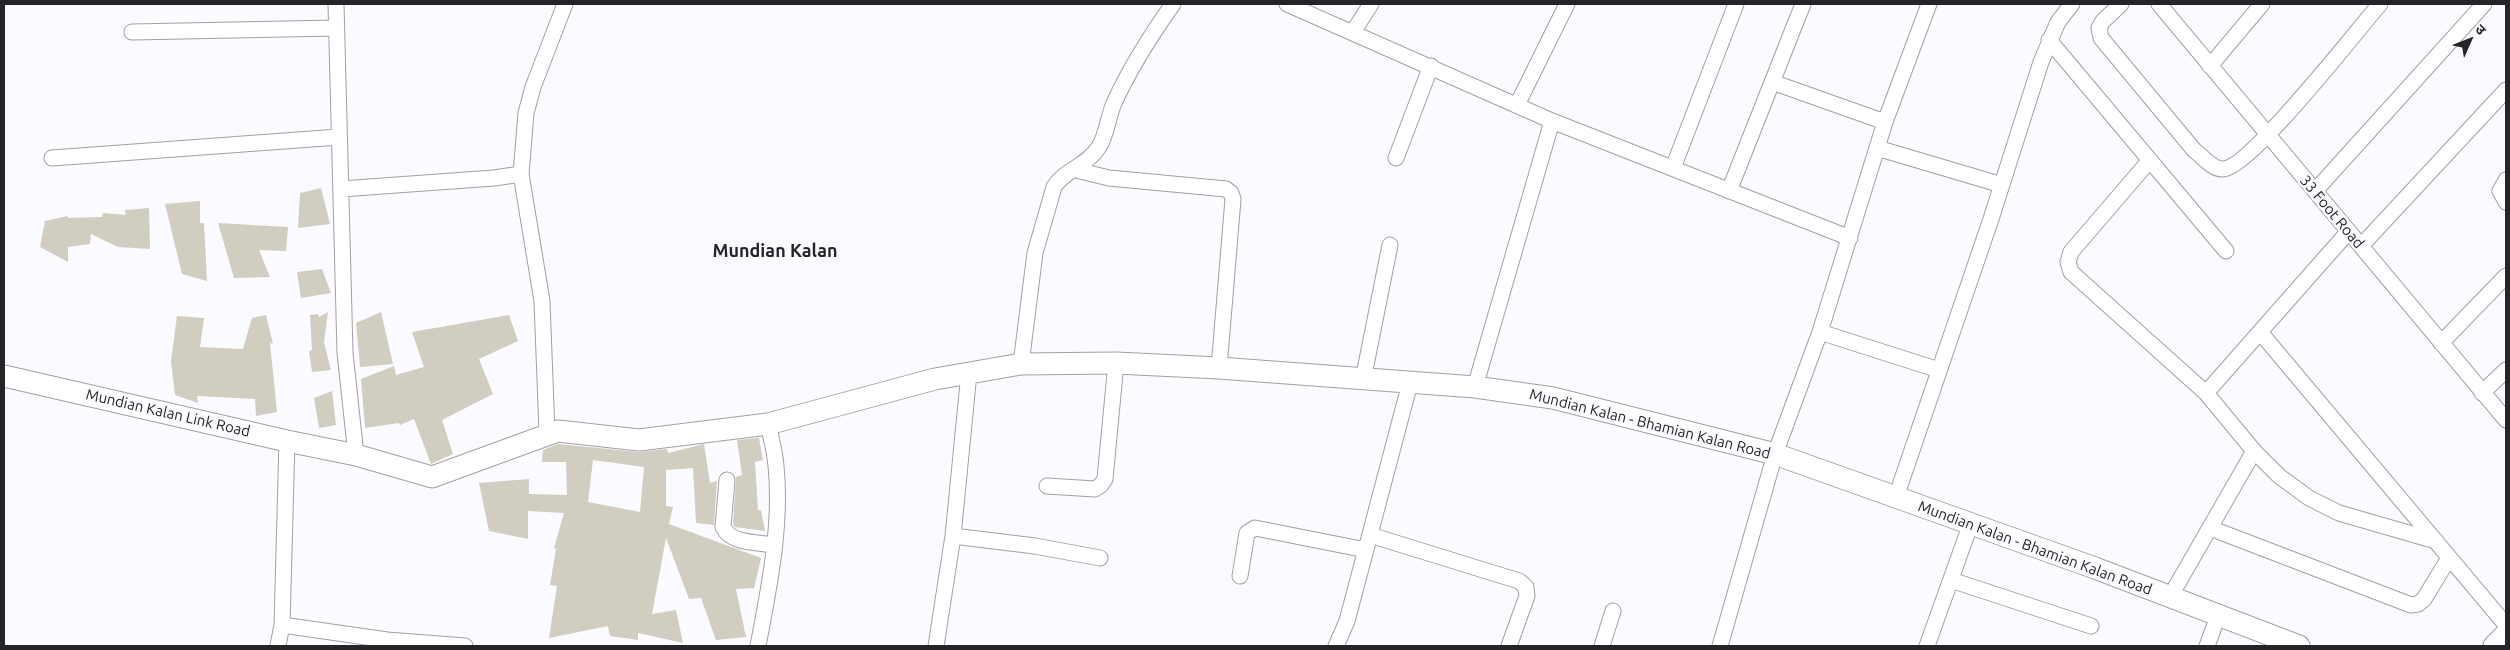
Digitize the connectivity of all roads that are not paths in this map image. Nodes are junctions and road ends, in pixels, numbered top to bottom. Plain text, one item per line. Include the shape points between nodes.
1 (336, 4) edge
2 (565, 4) edge
3 (1172, 4) edge
4 (1287, 4) edge
5 (1371, 4) edge
6 (1567, 4) edge
7 (1736, 4) edge
8 (1803, 4) edge
9 (1929, 4) edge
10 (2072, 4) edge
11 (2121, 4) edge
12 (2159, 4) edge
13 (2262, 4) edge
14 (2380, 4) edge
15 (2484, 4) edge
16 (336, 28) junction
17 (132, 32) dead end
18 (1353, 32) junction
19 (2049, 40) junction
20 (1431, 66) junction
21 (2210, 66) junction
22 (1772, 82) junction
23 (2506, 90) edge
24 (1517, 105) junction
25 (1552, 121) junction
26 (1885, 122) junction
27 (340, 136) junction
28 (2268, 136) junction
29 (1877, 148) junction
30 (52, 158) dead end
31 (1396, 158) dead end
32 (2150, 160) junction
33 (1673, 168) junction
34 (1076, 170) junction
35 (521, 174) junction
36 (2506, 180) edge
37 (2002, 185) junction
38 (341, 189) junction
39 (1729, 190) junction
40 (2315, 191) junction
41 (2506, 202) edge
42 (2349, 231) junction
43 (1850, 238) junction
44 (1390, 245) dead end
45 (2361, 246) junction
46 (2226, 251) dead end
47 (2506, 276) edge
48 (1820, 332) junction
49 (2260, 332) junction
50 (2441, 343) junction
51 (1021, 364) junction
52 (1116, 364) junction
53 (1219, 368) junction
54 (1939, 370) junction
55 (2506, 370) edge
56 (968, 372) junction
57 (4, 376) edge
58 (1362, 380) junction
59 (1410, 383) junction
60 (1475, 387) junction
61 (2206, 393) junction
62 (2482, 393) junction
63 (2506, 420) edge
64 (768, 424) junction
65 (547, 433) junction
66 (287, 441) junction
67 (2254, 451) junction
68 (1775, 454) junction
69 (356, 455) junction
70 (727, 480) dead end
71 (1046, 486) dead end
72 (1896, 497) junction
73 (1971, 524) junction
74 (2210, 528) junction
75 (1370, 535) junction
76 (953, 536) junction
77 (2436, 541) junction
78 (774, 545) junction
79 (1366, 550) junction
80 (1100, 558) dead end
81 (2450, 558) junction
82 (1240, 576) dead end
83 (1951, 580) junction
84 (2170, 597) junction
85 (1613, 611) dead end
86 (2218, 616) junction
87 (282, 625) junction
88 (2506, 625) edge
89 (2091, 626) dead end
90 (2506, 634) edge
91 (385, 643) edge
92 (278, 646) edge
93 (465, 646) edge
94 (758, 646) edge
95 (936, 646) edge
96 (1336, 646) edge
97 (1509, 646) edge
98 (1602, 646) edge
99 (1720, 646) edge
100 (1927, 646) edge
101 (2207, 646) edge
102 (2299, 646) edge
103 (2494, 646) edge

1 - 16 street
2 - 35 street via 526,113
3 - 34 street via 1118,96 1100,146
4 - 18 street
5 - 18 street
6 - 24 street
7 - 33 street
8 - 22 street
9 - 26 street
10 - 19 street
11 - 28 street via 2103,20 2099,28 2101,38 2194,150 2222,170 2234,166
12 - 21 street, 33 Foot Road
13 - 21 street
14 - 28 street
15 - 40 street
16 - 17 street
16 - 27 street
18 - 20 street
19 - 32 street
19 - 37 street
20 - 24 street
20 - 31 street
21 - 28 street, 33 Foot Road
22 - 26 street
22 - 39 street
23 - 45 street
24 - 25 street
25 - 33 street
25 - 60 street
26 - 29 street
27 - 30 street
27 - 38 street
28 - 40 street, 33 Foot Road
29 - 37 street
29 - 43 street
32 - 46 street
32 - 61 street via 2071,252 2068,262 2071,272
33 - 39 street
34 - 51 street via 1054,187 1035,253
34 - 53 street via 1109,178 1226,189 1231,193 1234,198
35 - 38 street
35 - 65 street via 542,301
36 - 41 street via 2500,190
37 - 54 street
38 - 69 street via 345,353
39 - 43 street
40 - 42 street, 33 Foot Road
42 - 45 street, 33 Foot Road
42 - 49 street
43 - 48 street
44 - 58 street
45 - 50 street, 33 Foot Road
47 - 50 street
48 - 54 street
48 - 68 street
49 - 61 street
49 - 77 street
50 - 62 street, 33 Foot Road
51 - 52 street, Mundian Kalan - Bhamian Kalan Road
51 - 56 street, Mundian Kalan - Bhamian Kalan Road
52 - 53 street, Mundian Kalan - Bhamian Kalan Road
52 - 71 street via 1105,479 1101,486 1095,489
53 - 58 street, Mundian Kalan - Bhamian Kalan Road
54 - 72 street
55 - 62 street
56 - 64 street, Mundian Kalan Link Road
56 - 76 street
57 - 66 street, Mundian Kalan Link Road
58 - 59 street, Mundian Kalan - Bhamian Kalan Road
59 - 60 street, Mundian Kalan - Bhamian Kalan Road
59 - 75 street
60 - 68 street, Mundian Kalan - Bhamian Kalan Road via 1553,398
61 - 67 street
62 - 63 street, 33 Foot Road
64 - 65 street, Mundian Kalan Link Road via 639,440 566,430
64 - 78 street via 776,466
65 - 69 street, Mundian Kalan Link Road via 432,477
66 - 69 street, Mundian Kalan Link Road
66 - 87 street
67 - 74 street
67 - 77 street via 2279,476 2309,498 2339,513
68 - 72 street, Mundian Kalan - Bhamian Kalan Road
68 - 99 street
70 - 78 street via 723,527 726,534 734,539
72 - 73 street, Mundian Kalan - Bhamian Kalan Road
73 - 83 street
73 - 84 street, Mundian Kalan - Bhamian Kalan Road
74 - 81 street via 2411,605 2424,599
74 - 84 street
75 - 79 street
75 - 97 street via 1519,580 1526,587 1527,596
76 - 80 street
76 - 95 street
77 - 81 street
78 - 94 street
79 - 82 street via 1256,528 1247,533
79 - 96 street via 1347,621
81 - 88 street
83 - 89 street
83 - 100 street
84 - 86 street, Mundian Kalan - Bhamian Kalan Road
85 - 98 street
86 - 101 street
86 - 102 street, Mundian Kalan - Bhamian Kalan Road
87 - 91 street
87 - 92 street
90 - 103 street
91 - 93 street

